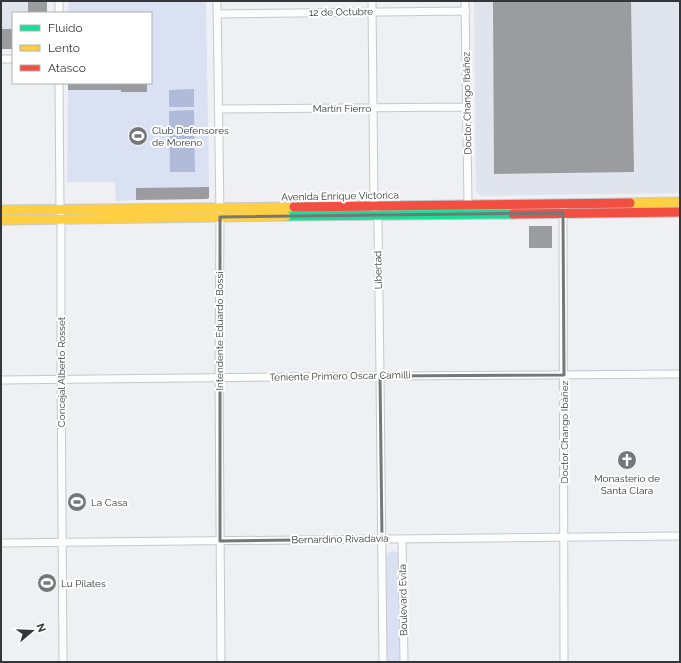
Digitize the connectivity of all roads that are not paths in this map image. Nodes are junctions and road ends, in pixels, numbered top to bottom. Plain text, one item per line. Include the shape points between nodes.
1 (59, 1) edge
2 (216, 1) edge
3 (372, 1) edge
4 (465, 1) edge
5 (466, 11) junction
6 (59, 12) edge
7 (372, 12) junction
8 (217, 14) junction
9 (1, 59) edge
10 (12, 59) edge
11 (59, 84) edge
12 (373, 107) junction
13 (466, 107) junction
14 (218, 109) junction
15 (680, 202) edge
16 (563, 203) junction
17 (468, 204) junction
18 (374, 206) junction
19 (219, 208) junction
20 (1, 210) edge
21 (60, 210) junction
22 (680, 212) edge
23 (562, 213) junction
24 (376, 216) junction
25 (220, 217) junction
26 (1, 220) edge
27 (61, 220) junction
28 (680, 374) edge
29 (564, 375) junction
30 (380, 376) junction
31 (219, 378) junction
32 (1, 380) edge
33 (61, 380) junction
34 (680, 536) edge
35 (564, 537) junction
36 (382, 539) junction
37 (402, 539) junction
38 (220, 541) junction
39 (62, 542) junction
40 (1, 543) edge
41 (63, 662) edge
42 (221, 662) edge
43 (383, 662) edge
44 (404, 662) edge
45 (564, 662) edge

1 - 6 street
2 - 8 street, Intendente Eduardo Bossi
3 - 7 street, Libertad
4 - 5 street, Doctor Chango Ibáñez
5 - 7 street, 12 de Octubre
5 - 13 street, Doctor Chango Ibáñez
7 - 8 street, 12 de Octubre
7 - 12 street, Libertad
8 - 14 street, Intendente Eduardo Bossi
9 - 10 street
11 - 21 street, Concejal Alberto Rosset
12 - 13 street, Martín Fierro
12 - 14 street, Martín Fierro
12 - 18 street, Libertad
13 - 17 street, Doctor Chango Ibáñez
14 - 19 street, Intendente Eduardo Bossi
15 - 16 main road, Avenida Enrique Victorica
16 - 17 main road, Avenida Enrique Victorica
16 - 23 street, Doctor Chango Ibáñez
17 - 18 main road, Avenida Enrique Victorica
18 - 19 main road, Avenida Enrique Victorica
18 - 24 street, Libertad
19 - 21 main road, Avenida Enrique Victorica
19 - 25 street, Intendente Eduardo Bossi
20 - 21 main road, Avenida Enrique Victorica
21 - 27 street, Concejal Alberto Rosset
22 - 23 main road, Avenida Enrique Victorica
23 - 24 main road, Avenida Enrique Victorica
23 - 29 street, Doctor Chango Ibáñez
24 - 25 main road, Avenida Enrique Victorica
24 - 30 street, Libertad
25 - 27 main road, Avenida Enrique Victorica
25 - 31 street, Intendente Eduardo Bossi
26 - 27 main road, Avenida Enrique Victorica
27 - 33 street, Concejal Alberto Rosset
28 - 29 street, Teniente Primero Oscar Camilli
29 - 30 street, Teniente Primero Oscar Camilli
29 - 35 street, Doctor Chango Ibáñez
30 - 31 street, Teniente Primero Oscar Camilli
30 - 36 street, Libertad
31 - 33 street, Teniente Primero Oscar Camilli
31 - 38 street, Intendente Eduardo Bossi
32 - 33 street, Teniente Primero Oscar Camilli
33 - 39 street, Concejal Alberto Rosset
34 - 35 street, Bernardino Rivadavia
35 - 37 street, Bernardino Rivadavia
35 - 45 street, Doctor Chango Ibáñez
36 - 37 street, Bernardino Rivadavia
36 - 38 street, Bernardino Rivadavia
36 - 43 street, Boulevard Evita
37 - 44 street, Boulevard Evita
38 - 39 street, Bernardino Rivadavia
38 - 42 street, Intendente Eduardo Bossi
39 - 40 street, Bernardino Rivadavia
39 - 41 street, Concejal Alberto Rosset

